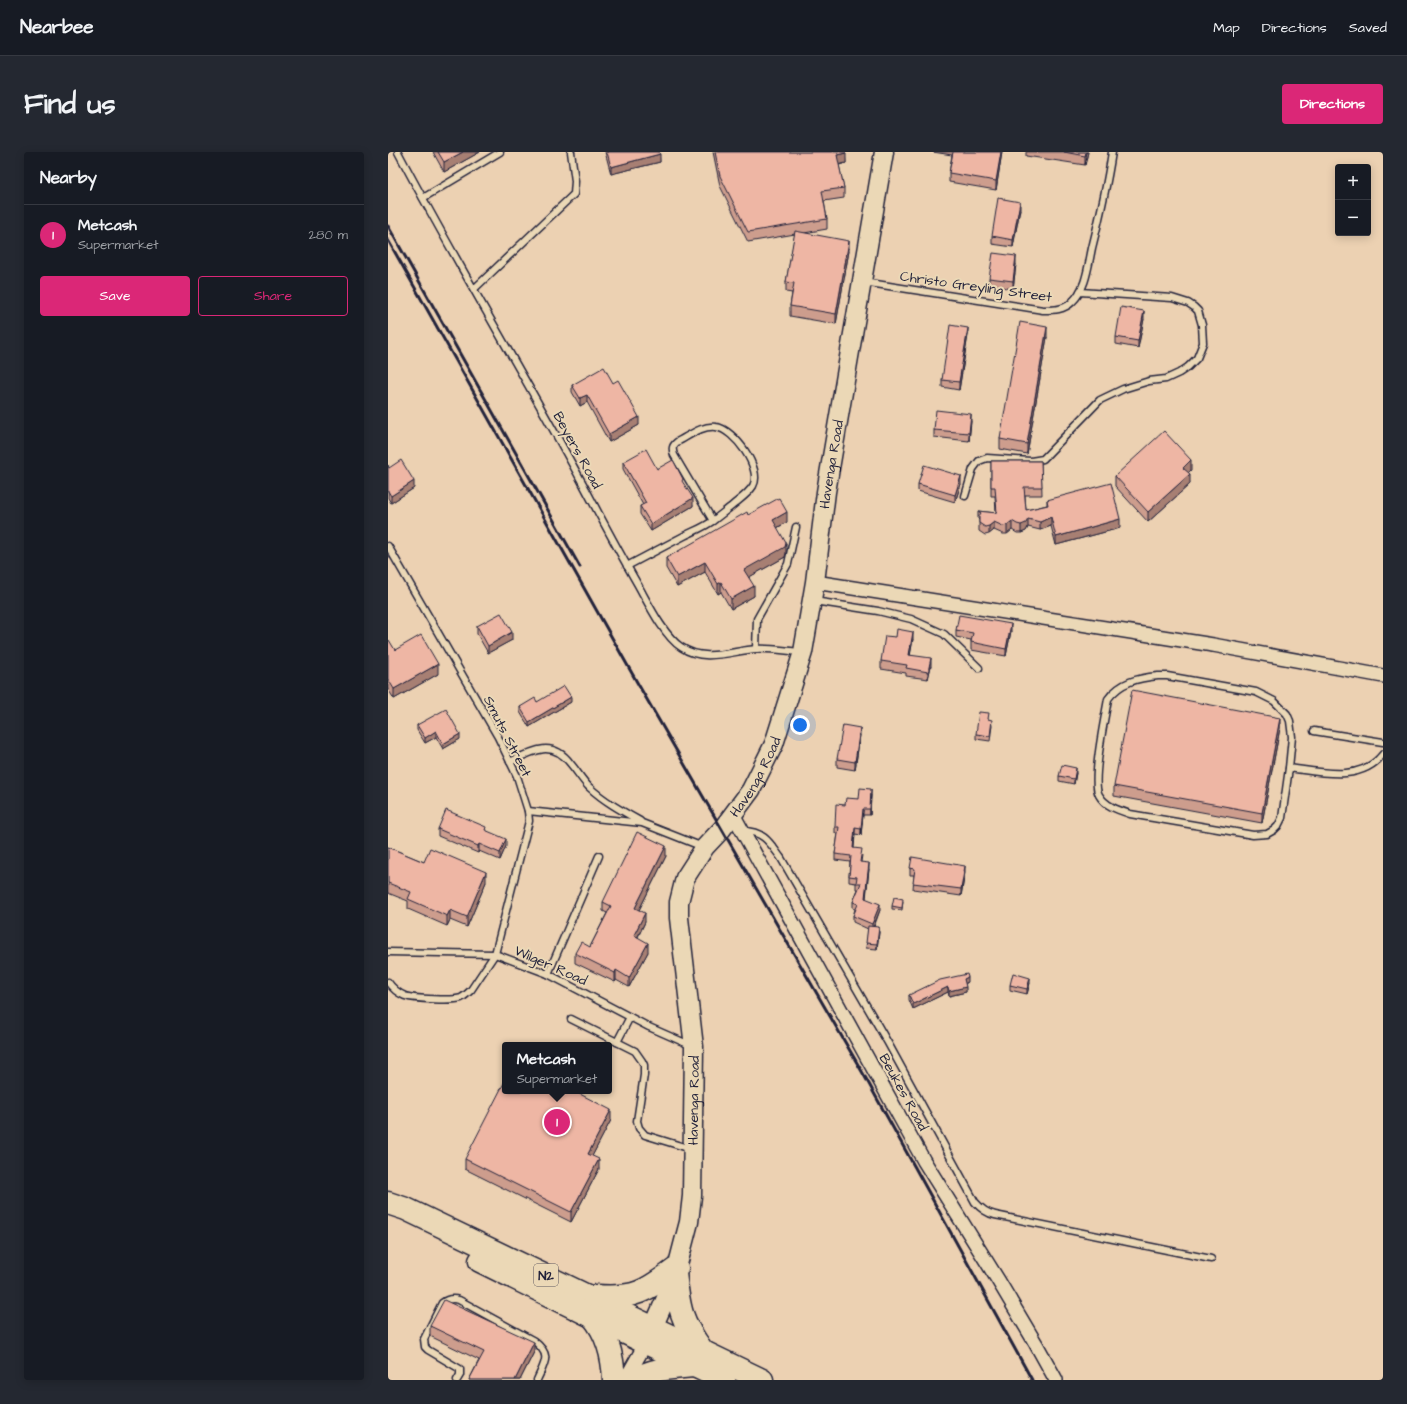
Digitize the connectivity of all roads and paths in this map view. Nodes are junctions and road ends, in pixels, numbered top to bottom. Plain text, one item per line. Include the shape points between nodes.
1 (398, 152) edge
2 (500, 152) edge
3 (571, 152) edge
4 (884, 152) edge
5 (1112, 152) edge
6 (423, 198) junction
7 (862, 282) junction
8 (474, 289) junction
9 (1080, 292) junction
10 (965, 496) dead end
11 (713, 521) junction
12 (796, 527) dead end
13 (388, 546) edge
14 (627, 566) junction
15 (815, 582) junction
16 (812, 601) junction
17 (756, 649) junction
18 (803, 652) junction
19 (979, 668) dead end
20 (1383, 676) edge
21 (1314, 731) dead end
22 (1383, 742) edge
23 (1383, 754) edge
24 (510, 762) junction
25 (1289, 768) junction
26 (528, 811) junction
27 (733, 814) junction
28 (642, 823) junction
29 (741, 831) junction
30 (705, 847) junction
31 (599, 856) dead end
32 (388, 952) edge
33 (495, 954) junction
34 (548, 974) junction
35 (388, 982) edge
36 (630, 1017) junction
37 (571, 1019) dead end
38 (618, 1042) junction
39 (694, 1046) junction
40 (693, 1150) junction
41 (388, 1203) edge
42 (388, 1211) edge
43 (1211, 1258) dead end
44 (676, 1271) junction
45 (588, 1296) junction
46 (593, 1317) junction
47 (650, 1335) junction
48 (699, 1359) junction
49 (457, 1380) edge
50 (537, 1380) edge
51 (614, 1380) edge
52 (625, 1380) edge
53 (634, 1380) edge
54 (724, 1380) edge
55 (762, 1380) edge
56 (1056, 1380) edge

1 - 6 lane, Beyers Road
2 - 6 lane
3 - 8 lane via 574,194
4 - 7 street, Havenga Road
5 - 9 lane, Christo Greyling Street via 1103,205
6 - 8 lane, Beyers Road
7 - 9 lane, Christo Greyling Street via 1043,310 1063,308
7 - 15 street, Havenga Road via 826,492
8 - 14 lane, Beyers Road
9 - 10 lane via 1172,298 1188,303 1198,312 1202,325 1203,343 1197,358 1188,367 1166,379 1123,389 1100,400 1043,459 1031,461 988,458 979,461 973,469
11 - 11 lane via 672,451 677,442 706,427 724,429 733,436 753,466 756,478 746,494
11 - 14 lane
12 - 17 lane via 788,564 757,619
13 - 24 lane, Smuts Street
14 - 17 lane, Beyers Road via 666,632 681,648 710,656
15 - 16 street, Havenga Road
15 - 20 street via 1205,644
16 - 18 street, Havenga Road
16 - 19 lane via 911,619 944,634
17 - 18 lane, Beyers Road
18 - 27 street, Havenga Road via 774,744 751,790
21 - 22 lane
23 - 25 lane via 1373,764 1357,772 1336,773
24 - 26 lane, Smuts Street
24 - 28 lane via 534,750 554,750 563,755 588,786 603,799
25 - 25 lane via 1292,737 1290,721 1284,710 1263,695 1158,676 1121,685 1108,699 1096,784 1097,793 1102,800 1116,810 1253,835 1267,834 1278,826 1282,818
26 - 28 lane
26 - 33 lane, Smuts Street via 529,821
27 - 29 street, Beukes Road
27 - 30 street, Havenga Road
28 - 30 lane
29 - 43 lane via 756,832 763,836 781,858 979,1207 989,1214
29 - 56 street, Beukes Road via 924,1160
30 - 39 street, Havenga Road via 685,878 679,902 686,991
31 - 34 lane
32 - 33 lane, Wilger Road
33 - 34 lane, Wilger Road
33 - 35 lane, Smuts Street via 471,990 461,998 406,996
34 - 36 lane, Wilger Road
36 - 38 lane
36 - 39 lane, Wilger Road
37 - 38 lane
38 - 40 lane via 635,1051 644,1065 637,1121 639,1128 648,1136
39 - 40 street, Havenga Road
40 - 44 street, Havenga Road via 689,1222
41 - 45 highway, N2 via 406,1209
42 - 46 highway, N2 via 411,1226
44 - 45 highway via 635,1295 615,1298
44 - 47 street, Havenga Road
44 - 48 highway via 682,1318
45 - 47 highway, N2
46 - 47 highway, N2
46 - 51 highway via 606,1337
47 - 48 highway, N2
47 - 52 street, Havenga Road
48 - 53 highway via 646,1373
48 - 54 highway, N2
48 - 55 highway, N2
49 - 50 lane via 460,1369 428,1350 424,1339 442,1303 452,1299 459,1300 540,1346 546,1357

